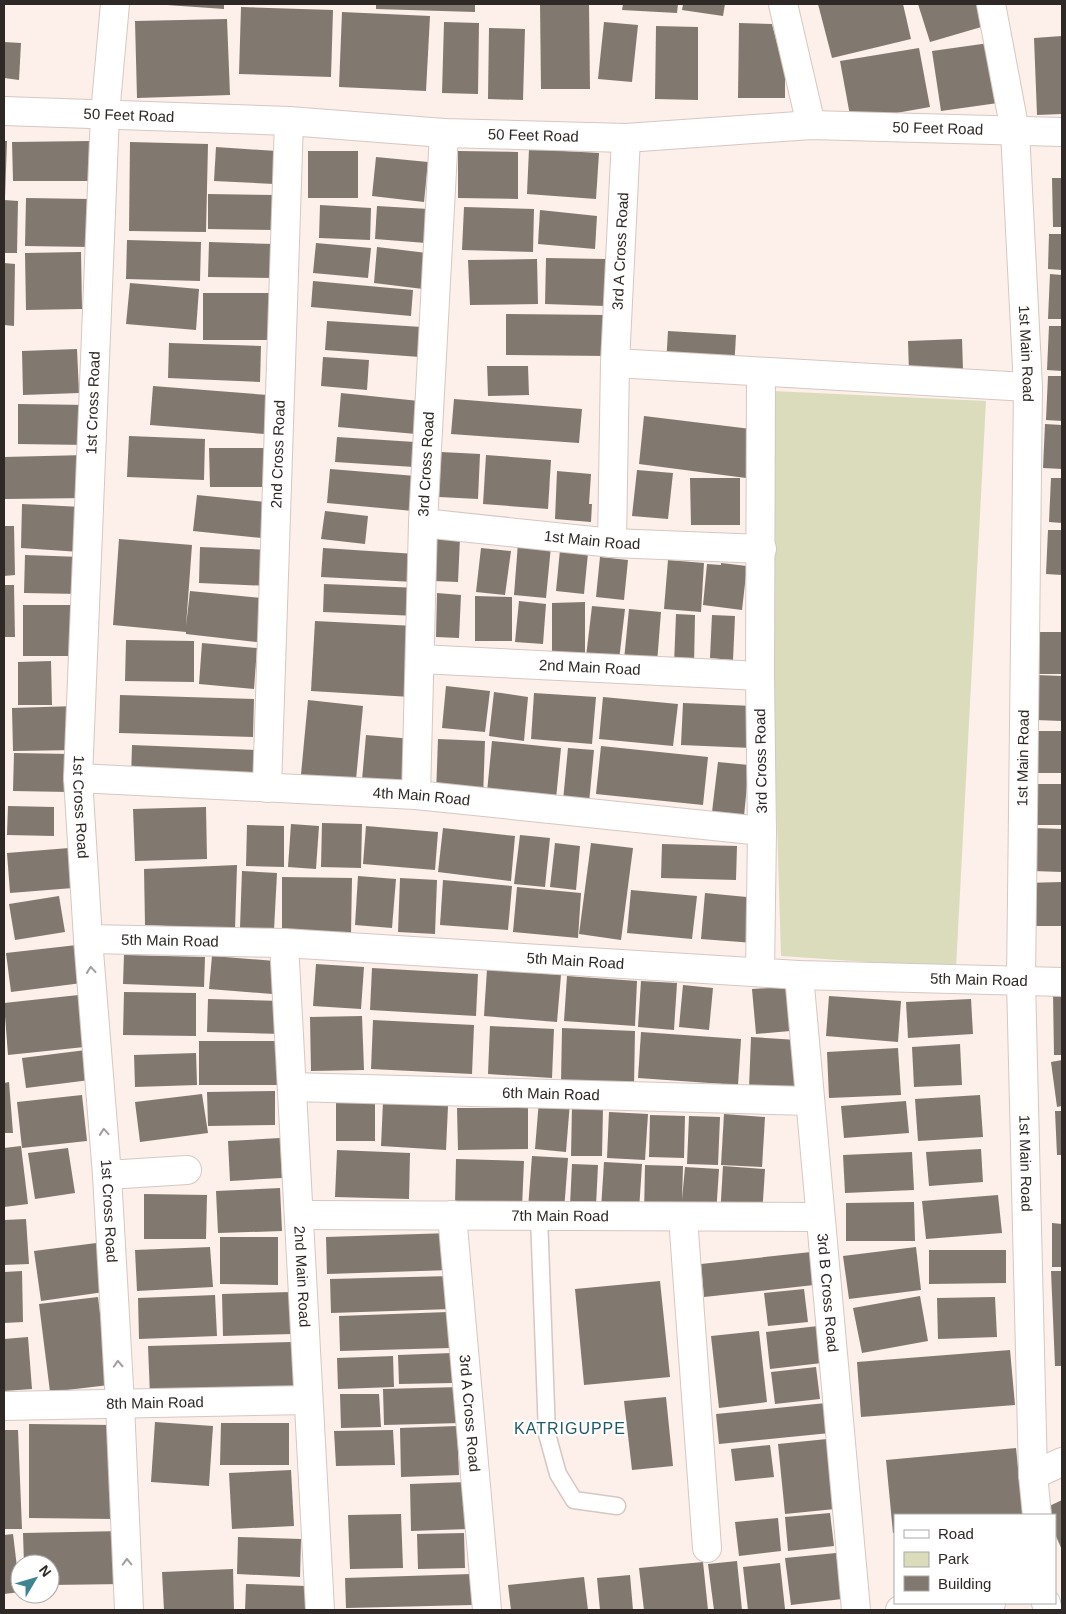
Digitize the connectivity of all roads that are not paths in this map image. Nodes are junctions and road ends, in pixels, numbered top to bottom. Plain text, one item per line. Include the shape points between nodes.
1 (115, 4) edge
2 (783, 4) edge
3 (991, 4) edge
4 (4, 111) edge
5 (105, 114) junction
6 (288, 121) junction
7 (811, 125) junction
8 (1015, 131) junction
9 (1062, 132) edge
10 (444, 133) junction
11 (626, 138) junction
12 (615, 364) junction
13 (762, 372) junction
14 (1028, 387) junction
15 (423, 523) junction
16 (612, 543) junction
17 (762, 549) junction
18 (420, 659) junction
19 (760, 676) junction
20 (78, 778) junction
21 (267, 788) junction
22 (416, 796) junction
23 (762, 831) junction
24 (88, 939) junction
25 (284, 943) junction
26 (760, 972) junction
27 (800, 975) junction
28 (1021, 981) junction
29 (1062, 982) edge
30 (292, 1087) junction
31 (810, 1101) junction
32 (187, 1170) dead end
33 (107, 1175) junction
34 (299, 1215) junction
35 (452, 1215) junction
36 (539, 1216) junction
37 (820, 1217) junction
38 (683, 1218) junction
39 (308, 1400) junction
40 (120, 1404) junction
41 (4, 1406) edge
42 (1062, 1462) edge
43 (1033, 1475) junction
44 (617, 1506) dead end
45 (1037, 1514) edge
46 (707, 1548) dead end
47 (978, 1604) edge
48 (129, 1610) edge
49 (320, 1610) edge
50 (487, 1610) edge
51 (856, 1610) edge
52 (900, 1610) edge

1 - 5 street, 1st Cross Road
2 - 7 street
3 - 8 street, 1st Main Road
4 - 5 street, 50 Feet Road
5 - 6 street, 50 Feet Road
5 - 20 street, 1st Cross Road
6 - 10 street, 50 Feet Road
6 - 21 street, 2nd Cross Road
7 - 8 street, 50 Feet Road
7 - 11 street, 50 Feet Road
8 - 9 street, 50 Feet Road
8 - 14 street, 1st Main Road
10 - 11 street, 50 Feet Road
10 - 15 street, 3rd Cross Road
11 - 12 street, 3rd A Cross Road
12 - 13 street
12 - 16 street, 3rd A Cross Road
13 - 14 street
13 - 17 street, 3rd Cross Road
14 - 28 street, 1st Main Road
15 - 16 street, 1st Main Road
15 - 18 street, 3rd Cross Road
16 - 17 street, 1st Main Road
17 - 19 street, 3rd Cross Road
18 - 19 street, 2nd Main Road
18 - 22 street, 3rd Cross Road
19 - 23 street, 3rd Cross Road
20 - 21 street, 4th Main Road
20 - 24 street, 1st Cross Road
21 - 22 street, 4th Main Road
22 - 23 street, 4th Main Road
23 - 26 street, 3rd Cross Road
24 - 25 street, 5th Main Road
33 -> 24 street, 1st Cross Road
25 - 26 street, 5th Main Road
25 - 30 street, 2nd Main Road
26 - 27 street, 5th Main Road
27 - 28 street, 5th Main Road
27 - 31 street, 3rd B Cross Road
28 - 29 street, 5th Main Road
28 - 43 street, 1st Main Road
30 - 31 street, 6th Main Road
30 - 34 street, 2nd Main Road
31 - 37 street, 3rd B Cross Road
32 - 33 street
40 -> 33 street, 1st Cross Road
34 - 35 street, 7th Main Road
34 - 39 street, 2nd Main Road
35 - 36 street, 7th Main Road
35 - 50 street, 3rd A Cross Road
36 - 38 street, 7th Main Road
36 - 44 lane via 547,1434 558,1474 574,1500
37 - 38 street, 7th Main Road
37 - 51 street, 3rd B Cross Road
38 - 46 street
39 - 40 street, 8th Main Road
39 - 49 street, 2nd Main Road
40 - 41 street, 8th Main Road
48 -> 40 street, 1st Cross Road
42 - 43 street
43 - 45 street, 1st Main Road
47 - 52 street

